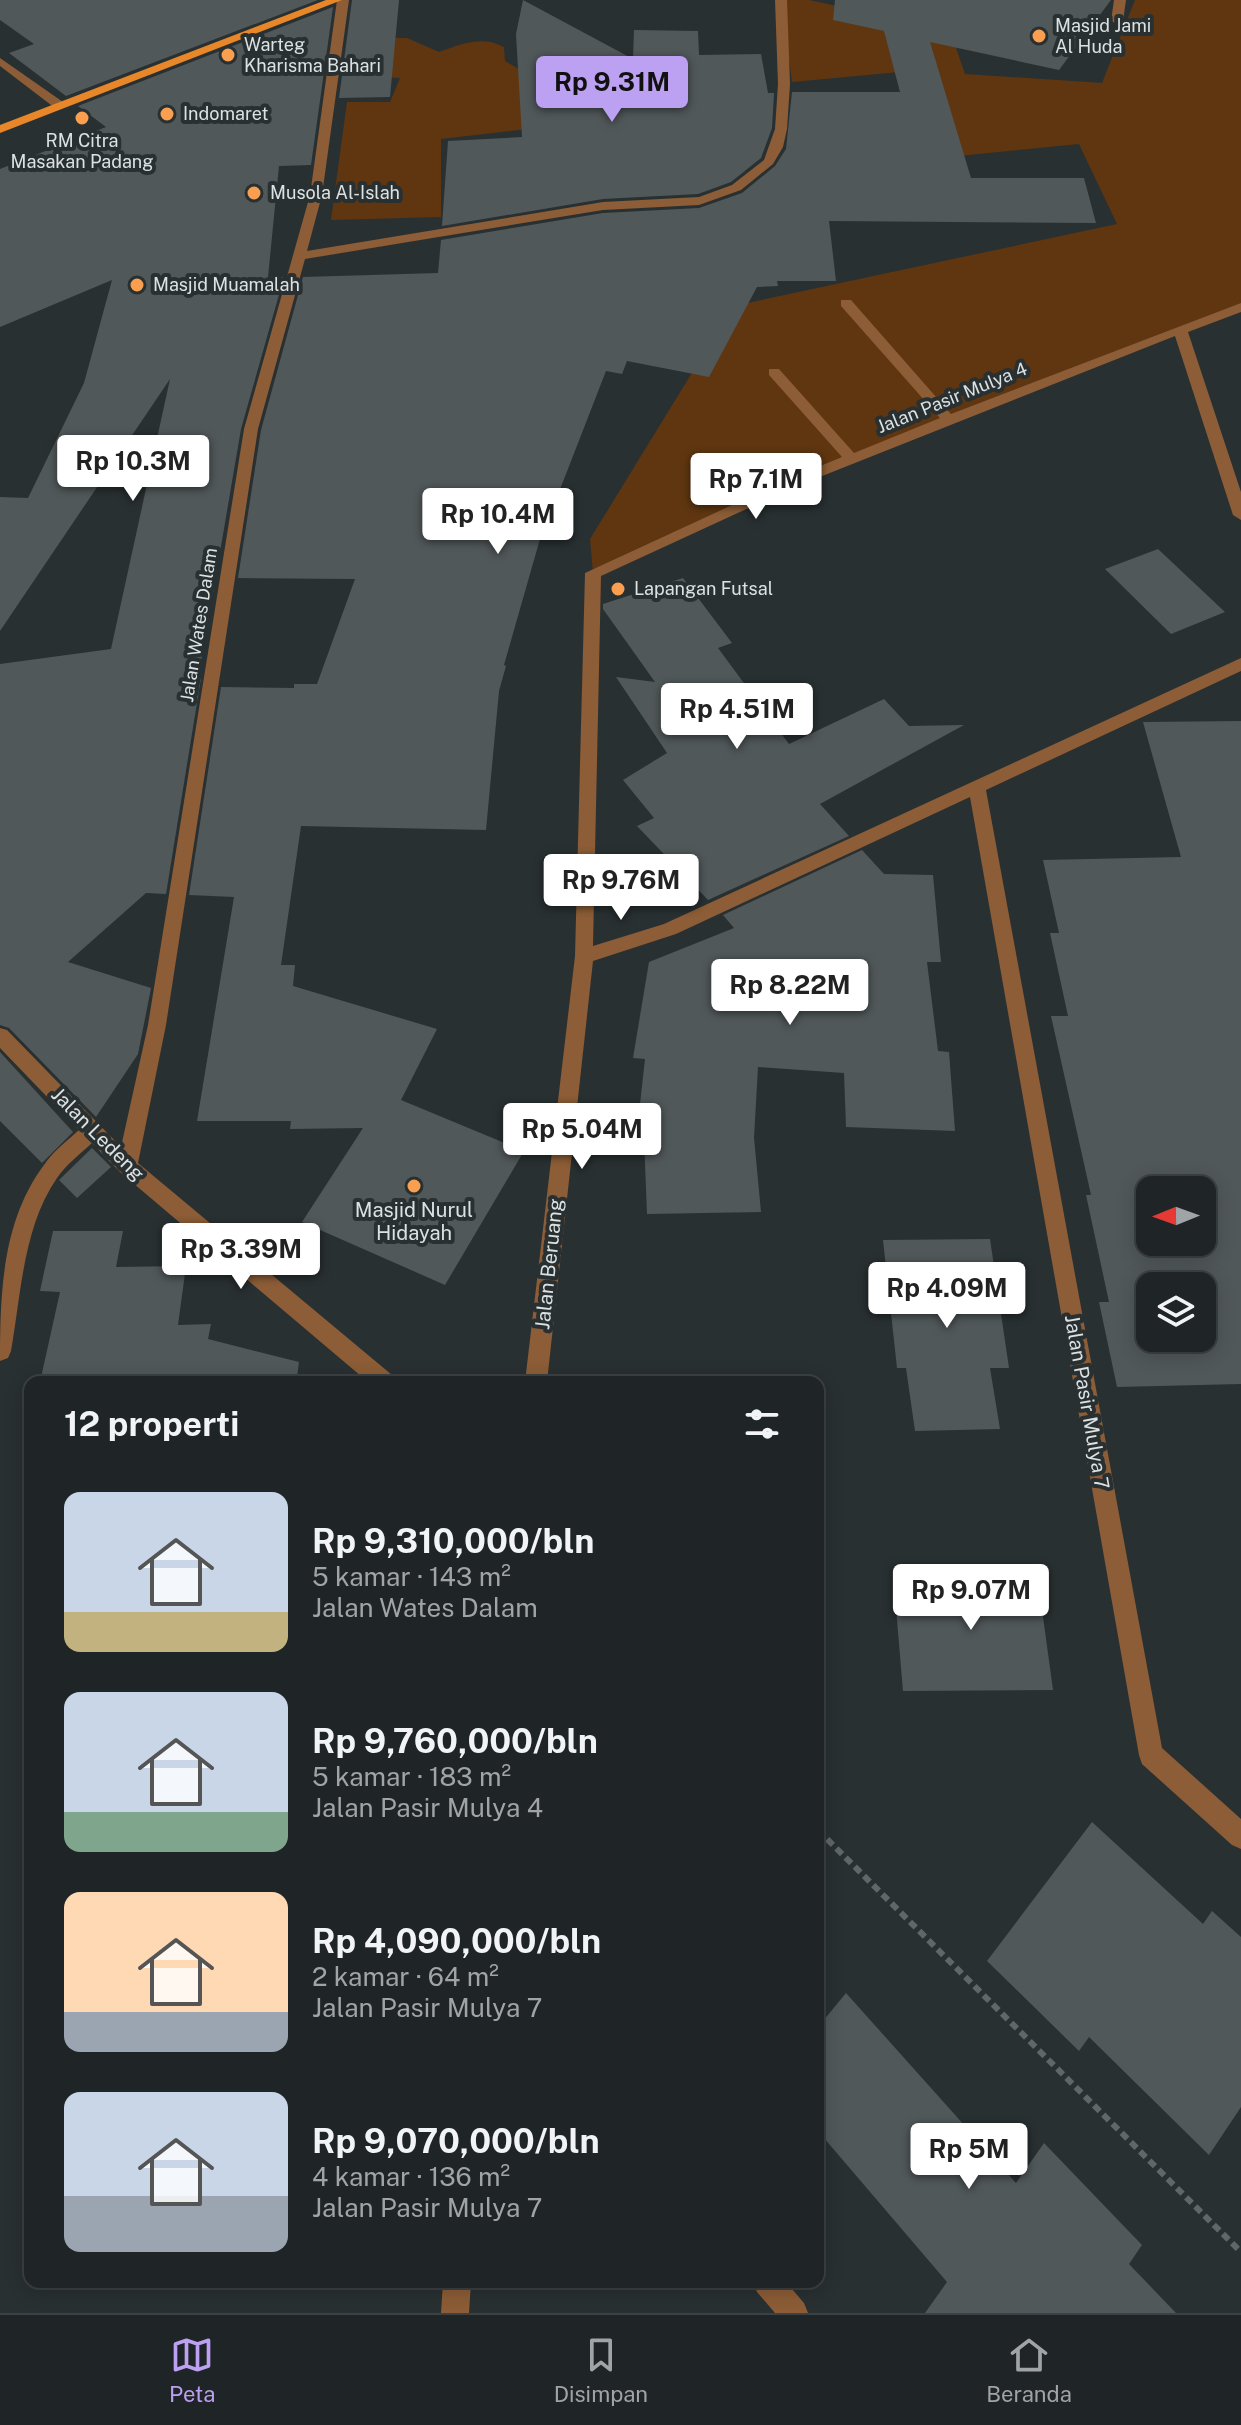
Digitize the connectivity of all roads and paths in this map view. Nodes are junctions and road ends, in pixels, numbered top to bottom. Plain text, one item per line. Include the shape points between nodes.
1 (336, 0) edge
2 (343, 0) edge
3 (781, 0) edge
4 (1120, 0) edge
5 (1117, 21) dead end
6 (0, 61) edge
7 (59, 105) junction
8 (0, 129) edge
9 (300, 256) junction
10 (846, 303) dead end
11 (1241, 307) edge
12 (1180, 329) junction
13 (774, 372) dead end
14 (950, 421) junction
15 (852, 459) junction
16 (1241, 515) edge
17 (1241, 664) edge
18 (977, 788) junction
19 (584, 956) junction
20 (0, 1036) edge
21 (93, 1130) junction
22 (127, 1166) junction
23 (0, 1351) edge
24 (377, 1376) edge
25 (537, 1376) edge
26 (824, 1836) edge
27 (1241, 1836) edge
28 (1241, 2252) edge
29 (457, 2288) edge
30 (772, 2288) edge
31 (455, 2313) edge
32 (794, 2313) edge

1 - 7 main road
2 - 9 street, Jalan Wates Dalam via 316,195
3 - 9 street via 784,124 769,162 732,190 696,201 587,208
4 - 5 street
6 - 7 street
7 - 8 main road
9 - 22 street, Jalan Wates Dalam via 251,429 157,1025
10 - 14 street
11 - 12 street, Jalan Pasir Mulya 4
12 - 14 street, Jalan Pasir Mulya 4
12 - 16 street
13 - 15 street
14 - 15 street, Jalan Pasir Mulya 4
15 - 19 street, Jalan Pasir Mulya 4 via 593,573
17 - 18 street
18 - 19 street via 670,929
18 - 27 street, Jalan Pasir Mulya 7 via 1151,1755
19 - 25 street, Jalan Beruang
20 - 21 street, Jalan Ledeng
21 - 22 street, Jalan Ledeng
21 - 23 street via 49,1172 36,1196
22 - 24 street, Jalan Ledeng
26 - 28 path
29 - 31 street
30 - 32 street

